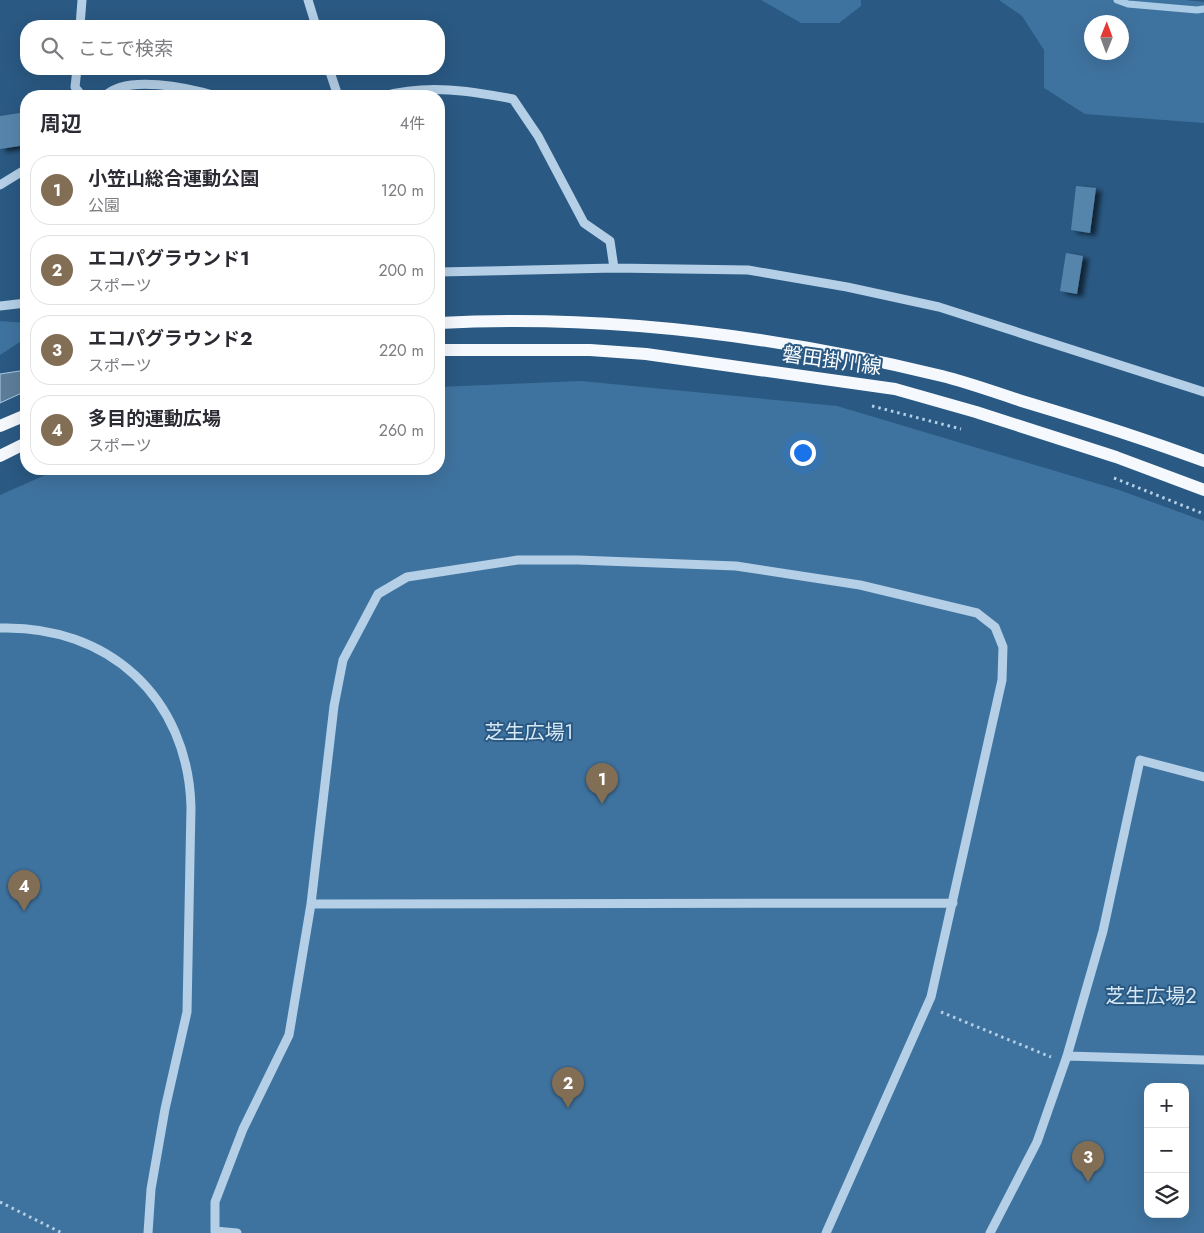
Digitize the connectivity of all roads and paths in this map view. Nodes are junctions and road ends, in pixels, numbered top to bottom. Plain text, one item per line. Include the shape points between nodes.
1 (82, 0) edge
2 (308, 0) edge
3 (80, 20) edge
4 (314, 20) edge
5 (76, 75) edge
6 (331, 75) edge
7 (77, 90) edge
8 (110, 90) edge
9 (197, 90) edge
10 (336, 90) edge
11 (445, 90) edge
12 (20, 173) edge
13 (0, 185) edge
14 (614, 268) junction
15 (445, 272) edge
16 (20, 304) edge
17 (0, 306) edge
18 (445, 323) edge
19 (445, 350) edge
20 (1204, 392) edge
21 (868, 405) dead end
22 (20, 418) edge
23 (0, 426) edge
24 (967, 430) dead end
25 (20, 446) edge
26 (0, 456) edge
27 (1204, 461) edge
28 (1108, 476) dead end
29 (1204, 490) edge
30 (1204, 514) edge
31 (0, 628) edge
32 (1204, 777) edge
33 (953, 903) junction
34 (311, 904) junction
35 (927, 1006) junction
36 (1066, 1059) junction
37 (1204, 1060) edge
38 (0, 1202) edge
39 (824, 1232) edge
40 (62, 1233) edge
41 (148, 1233) edge
42 (236, 1233) edge
43 (990, 1233) edge

1 - 3 street
2 - 4 street
5 - 7 street
6 - 10 street
8 - 9 street via 124,85
11 - 14 street via 466,90 513,99 538,136 584,224 610,241
12 - 13 street
14 - 15 street
14 - 20 street via 748,270 848,287 939,307
16 - 17 street
18 - 27 main road, 磐田掛川線 via 496,320 594,323 673,328 783,344 943,376 1134,435
19 - 29 main road, 磐田掛川線 via 590,350 646,354 895,389 1116,457
21 - 24 path
22 - 23 main road
25 - 26 main road
28 - 30 path
31 - 41 street via 54,631 78,640 123,665 158,699 180,743 186,765 191,786 187,1012 151,1189
32 - 36 street via 1140,760 1102,931
33 - 34 street
33 - 34 street via 1002,680 1002,647 995,628 977,613 860,585 736,566 518,560 407,577 378,594 343,660 334,706
33 - 35 street
34 - 42 street via 289,1035 243,1130 215,1202 215,1231
35 - 36 path
35 - 39 street
36 - 37 street
36 - 43 street via 1037,1142
38 - 40 path

